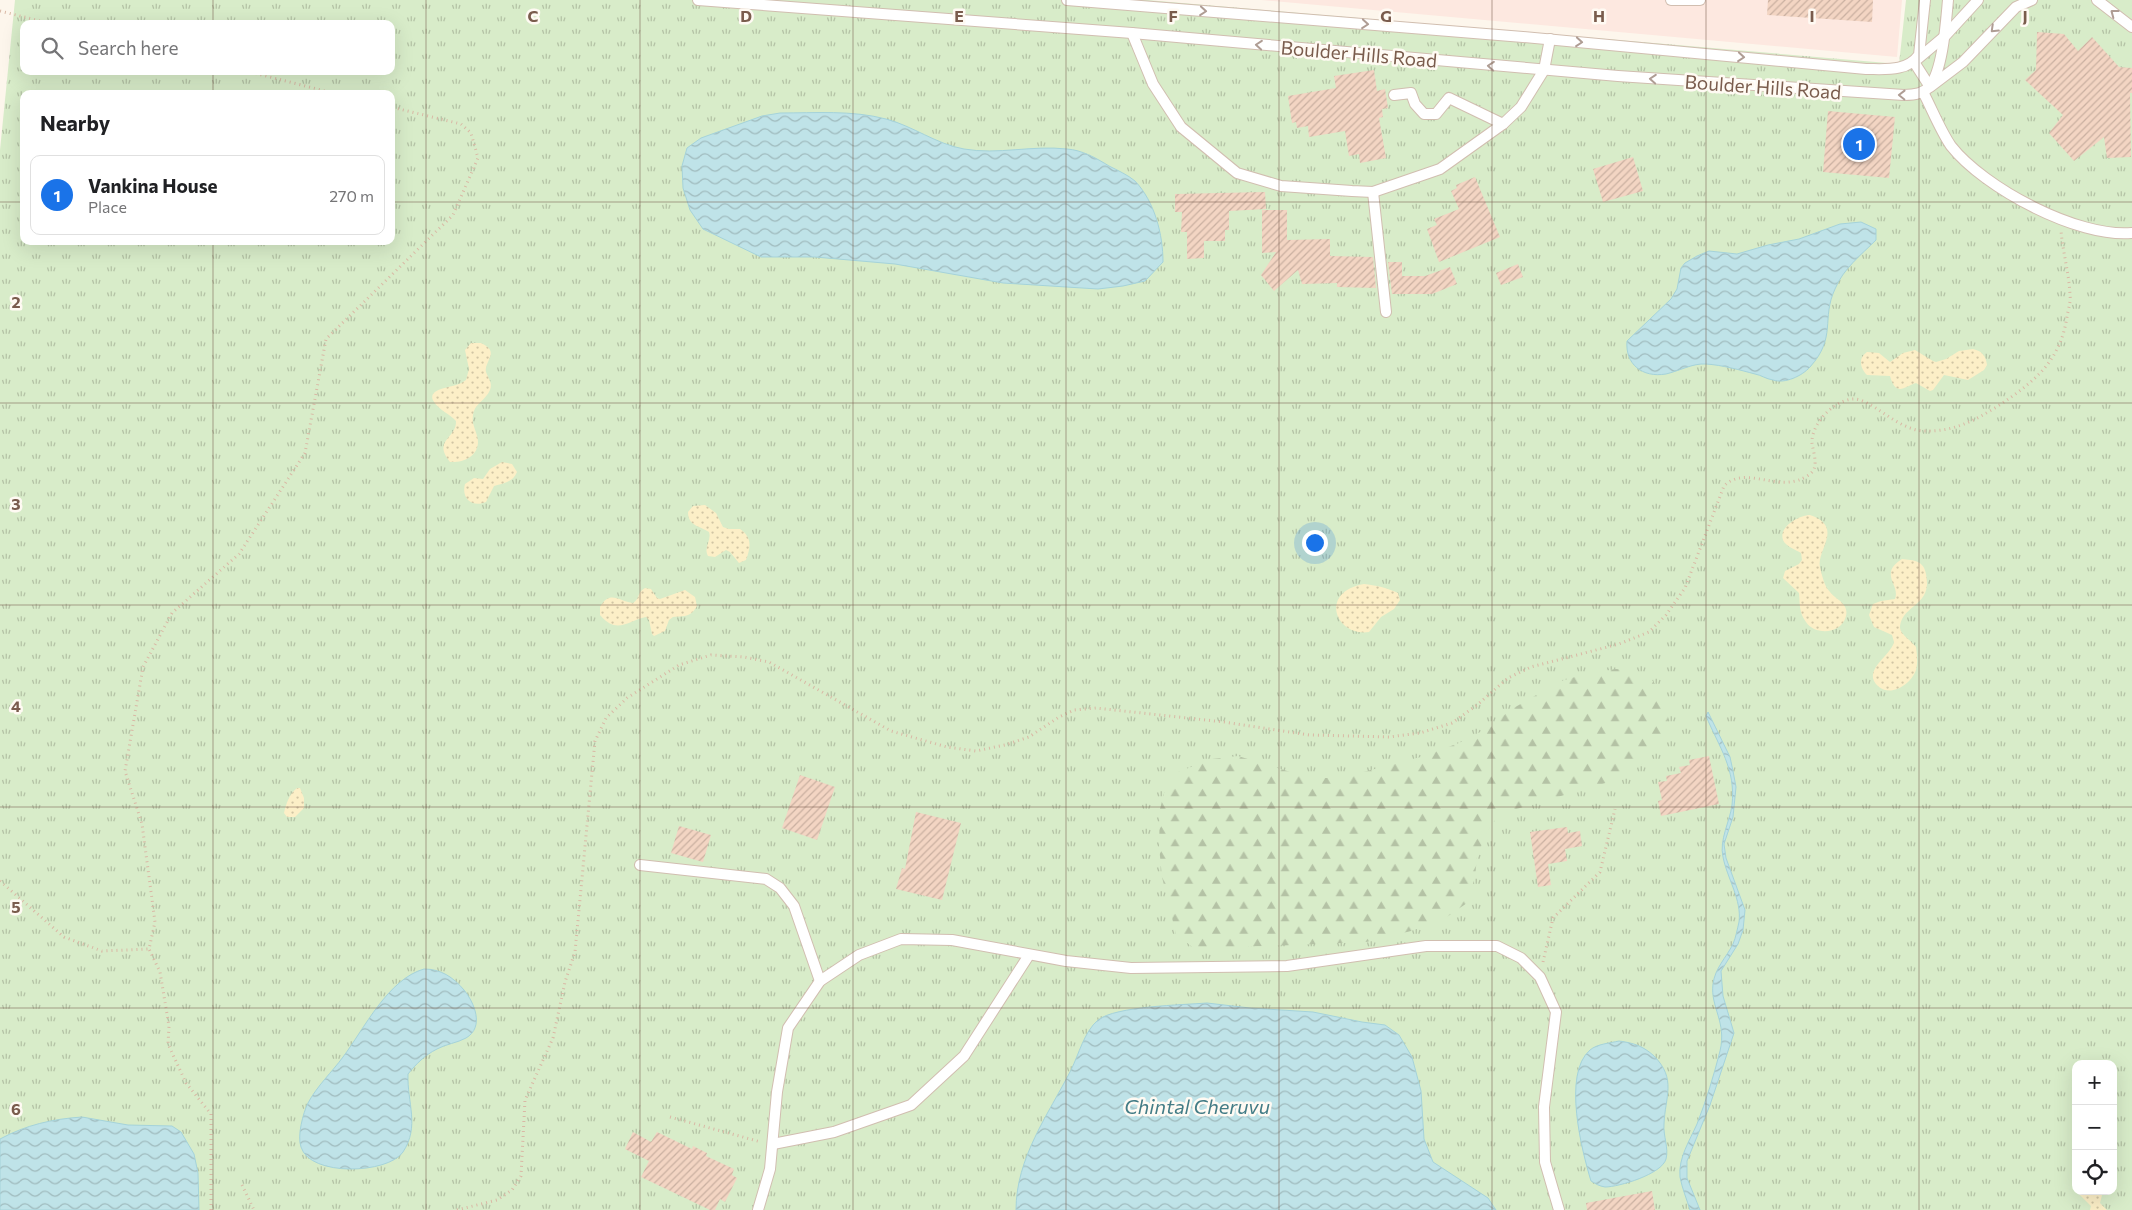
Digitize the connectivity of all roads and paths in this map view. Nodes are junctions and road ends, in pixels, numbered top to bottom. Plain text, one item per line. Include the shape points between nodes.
1 (698, 0) edge
2 (1067, 0) edge
3 (1671, 0) edge
4 (1700, 0) edge
5 (1924, 0) edge
6 (1948, 0) edge
7 (1978, 0) edge
8 (2032, 0) edge
9 (2097, 0) edge
10 (0, 11) edge
11 (36, 20) edge
12 (2132, 27) edge
13 (1132, 33) junction
14 (1945, 36) junction
15 (1550, 39) junction
16 (1914, 62) junction
17 (1544, 70) junction
18 (262, 75) edge
19 (1926, 89) junction
20 (321, 90) edge
21 (1394, 95) dead end
22 (395, 108) edge
23 (1503, 124) junction
24 (1373, 192) junction
25 (2060, 218) junction
26 (2132, 233) edge
27 (1386, 312) dead end
28 (1615, 809) dead end
29 (640, 865) dead end
30 (0, 881) edge
31 (149, 949) junction
32 (1029, 954) junction
33 (1540, 977) junction
34 (820, 981) junction
35 (670, 1118) dead end
36 (772, 1144) junction
37 (242, 1185) dead end
38 (211, 1210) edge
39 (254, 1210) edge
40 (457, 1210) edge
41 (758, 1210) edge
42 (1559, 1210) edge

1 - 13 lane, Boulder Hills Road
2 -> 15 lane, Boulder Hills Road
3 - 4 lane
5 - 16 lane via 1919,55
6 - 14 lane
7 - 14 lane
8 -> 19 lane via 2016,7 1963,62
12 -> 9 lane
10 - 11 path
17 -> 13 lane, Boulder Hills Road
13 - 24 lane via 1153,84 1180,127 1237,173 1281,186
14 - 16 lane
14 - 19 lane via 1936,72
15 -> 16 lane, Boulder Hills Road via 1866,69 1905,67
15 - 17 lane
16 - 19 lane
19 -> 17 lane, Boulder Hills Road via 1904,95 1830,92
17 - 23 lane via 1521,107
18 - 20 path
19 - 25 lane via 1951,145 1975,170 2017,199
21 - 23 lane via 1411,93 1424,114 1436,114 1449,98
22 - 31 path via 461,124 471,133 478,158 453,215 326,339 305,453 239,554 172,613 143,667 125,771 142,824 155,922
23 - 24 lane via 1440,169
24 - 27 lane
25 - 26 lane via 2094,229
25 - 40 path via 2071,297 2065,331 2056,354 2039,375 1972,422 1944,430 1923,431 1900,426 1863,401 1853,399 1840,404 1824,414 1813,434 1815,461 1810,473 1799,480 1783,483 1737,476 1724,486 1684,588 1666,615 1649,632 1619,644 1531,666 1508,678 1452,723 1390,737 1309,735 1096,708 1074,710 1029,737 1004,746 976,750 947,747 891,730 769,662 711,654 679,665 652,680 606,718 595,741 575,952 553,1038 524,1100 520,1176 512,1190 497,1200
28 - 33 path via 1600,872 1553,918
29 - 34 lane via 766,879 780,888 794,906
30 - 31 path via 64,937 102,951
31 - 38 path via 160,972 169,1026 168,1044 186,1083 211,1114
32 - 33 lane via 1131,968 1287,966 1426,946 1496,946 1521,958
32 - 34 lane via 952,940 901,939 859,955
32 - 36 lane via 964,1056 911,1105 834,1132
33 - 42 lane via 1556,1012 1544,1107 1545,1162
34 - 36 lane via 788,1028
35 - 36 path
36 - 41 lane via 770,1169
37 - 39 path

